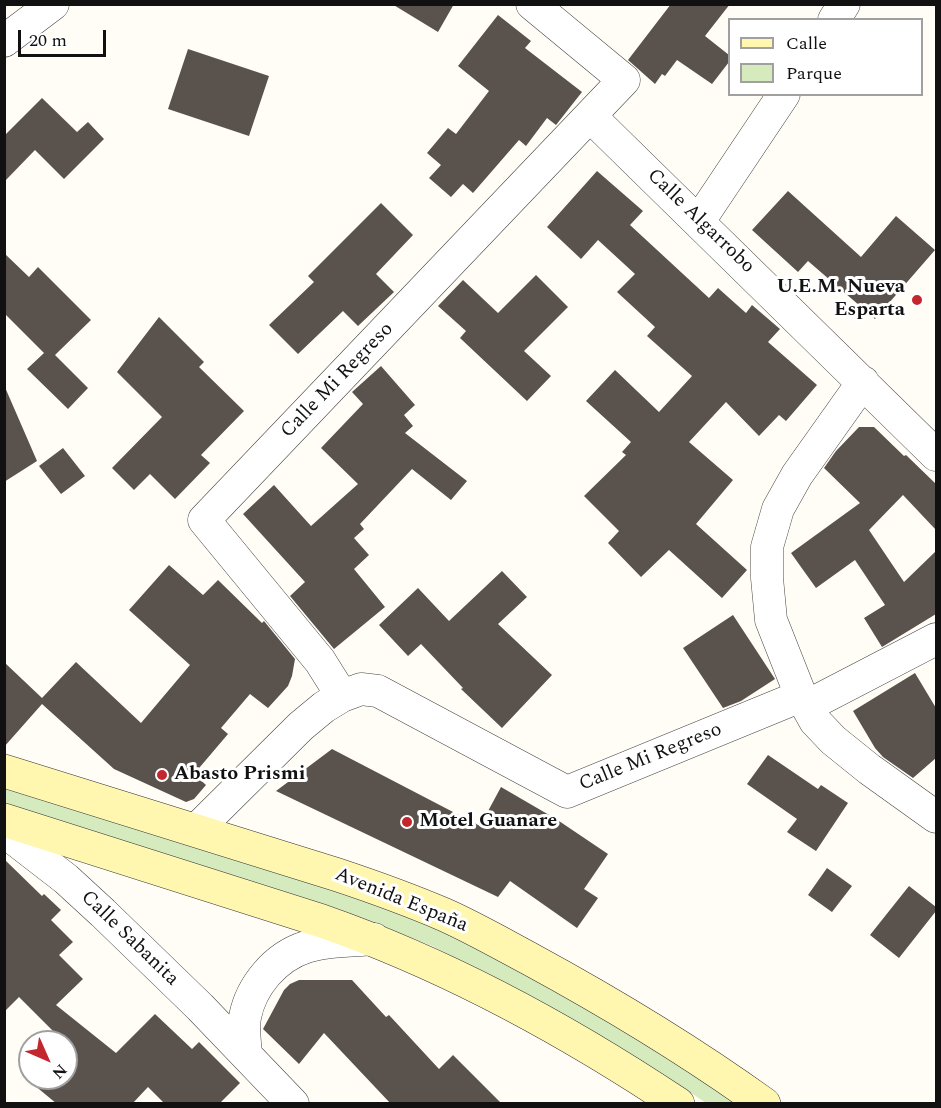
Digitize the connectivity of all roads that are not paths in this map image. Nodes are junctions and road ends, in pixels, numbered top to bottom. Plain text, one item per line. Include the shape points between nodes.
1 (53, 4) edge
2 (532, 4) edge
3 (844, 4) edge
4 (835, 18) edge
5 (4, 41) edge
6 (783, 96) edge
7 (590, 116) junction
8 (699, 221) junction
9 (863, 382) junction
10 (936, 455) edge
11 (936, 639) edge
12 (342, 696) junction
13 (804, 701) junction
14 (4, 771) edge
15 (936, 818) edge
16 (4, 820) edge
17 (196, 830) junction
18 (4, 831) edge
19 (374, 939) junction
20 (246, 1054) junction
21 (293, 1104) edge
22 (678, 1104) edge
23 (764, 1104) edge

1 - 5 street
2 - 7 street, Calle Mi Regreso via 624,80
3 - 4 street
6 - 8 street
7 - 8 street, Calle Algarrobo
7 - 12 street, Calle Mi Regreso via 204,520 320,661
8 - 9 street, Calle Algarrobo
9 - 10 street, Calle Algarrobo
9 - 13 street via 797,475 778,508 767,547 771,620
11 - 13 street
12 - 13 street, Calle Mi Regreso via 361,689 378,692 567,792
12 - 17 street, Calle Mi Regreso via 301,726
13 - 15 street via 815,721 833,740
14 - 17 main road, Avenida España
16 - 19 main road
17 - 23 main road, Avenida España via 392,893 446,916 633,1017
18 - 20 street, Calle Sabanita via 73,885
19 - 20 street via 305,947 272,968 249,1002 244,1019
19 - 22 main road via 426,960 550,1026
20 - 21 street, Calle Sabanita

